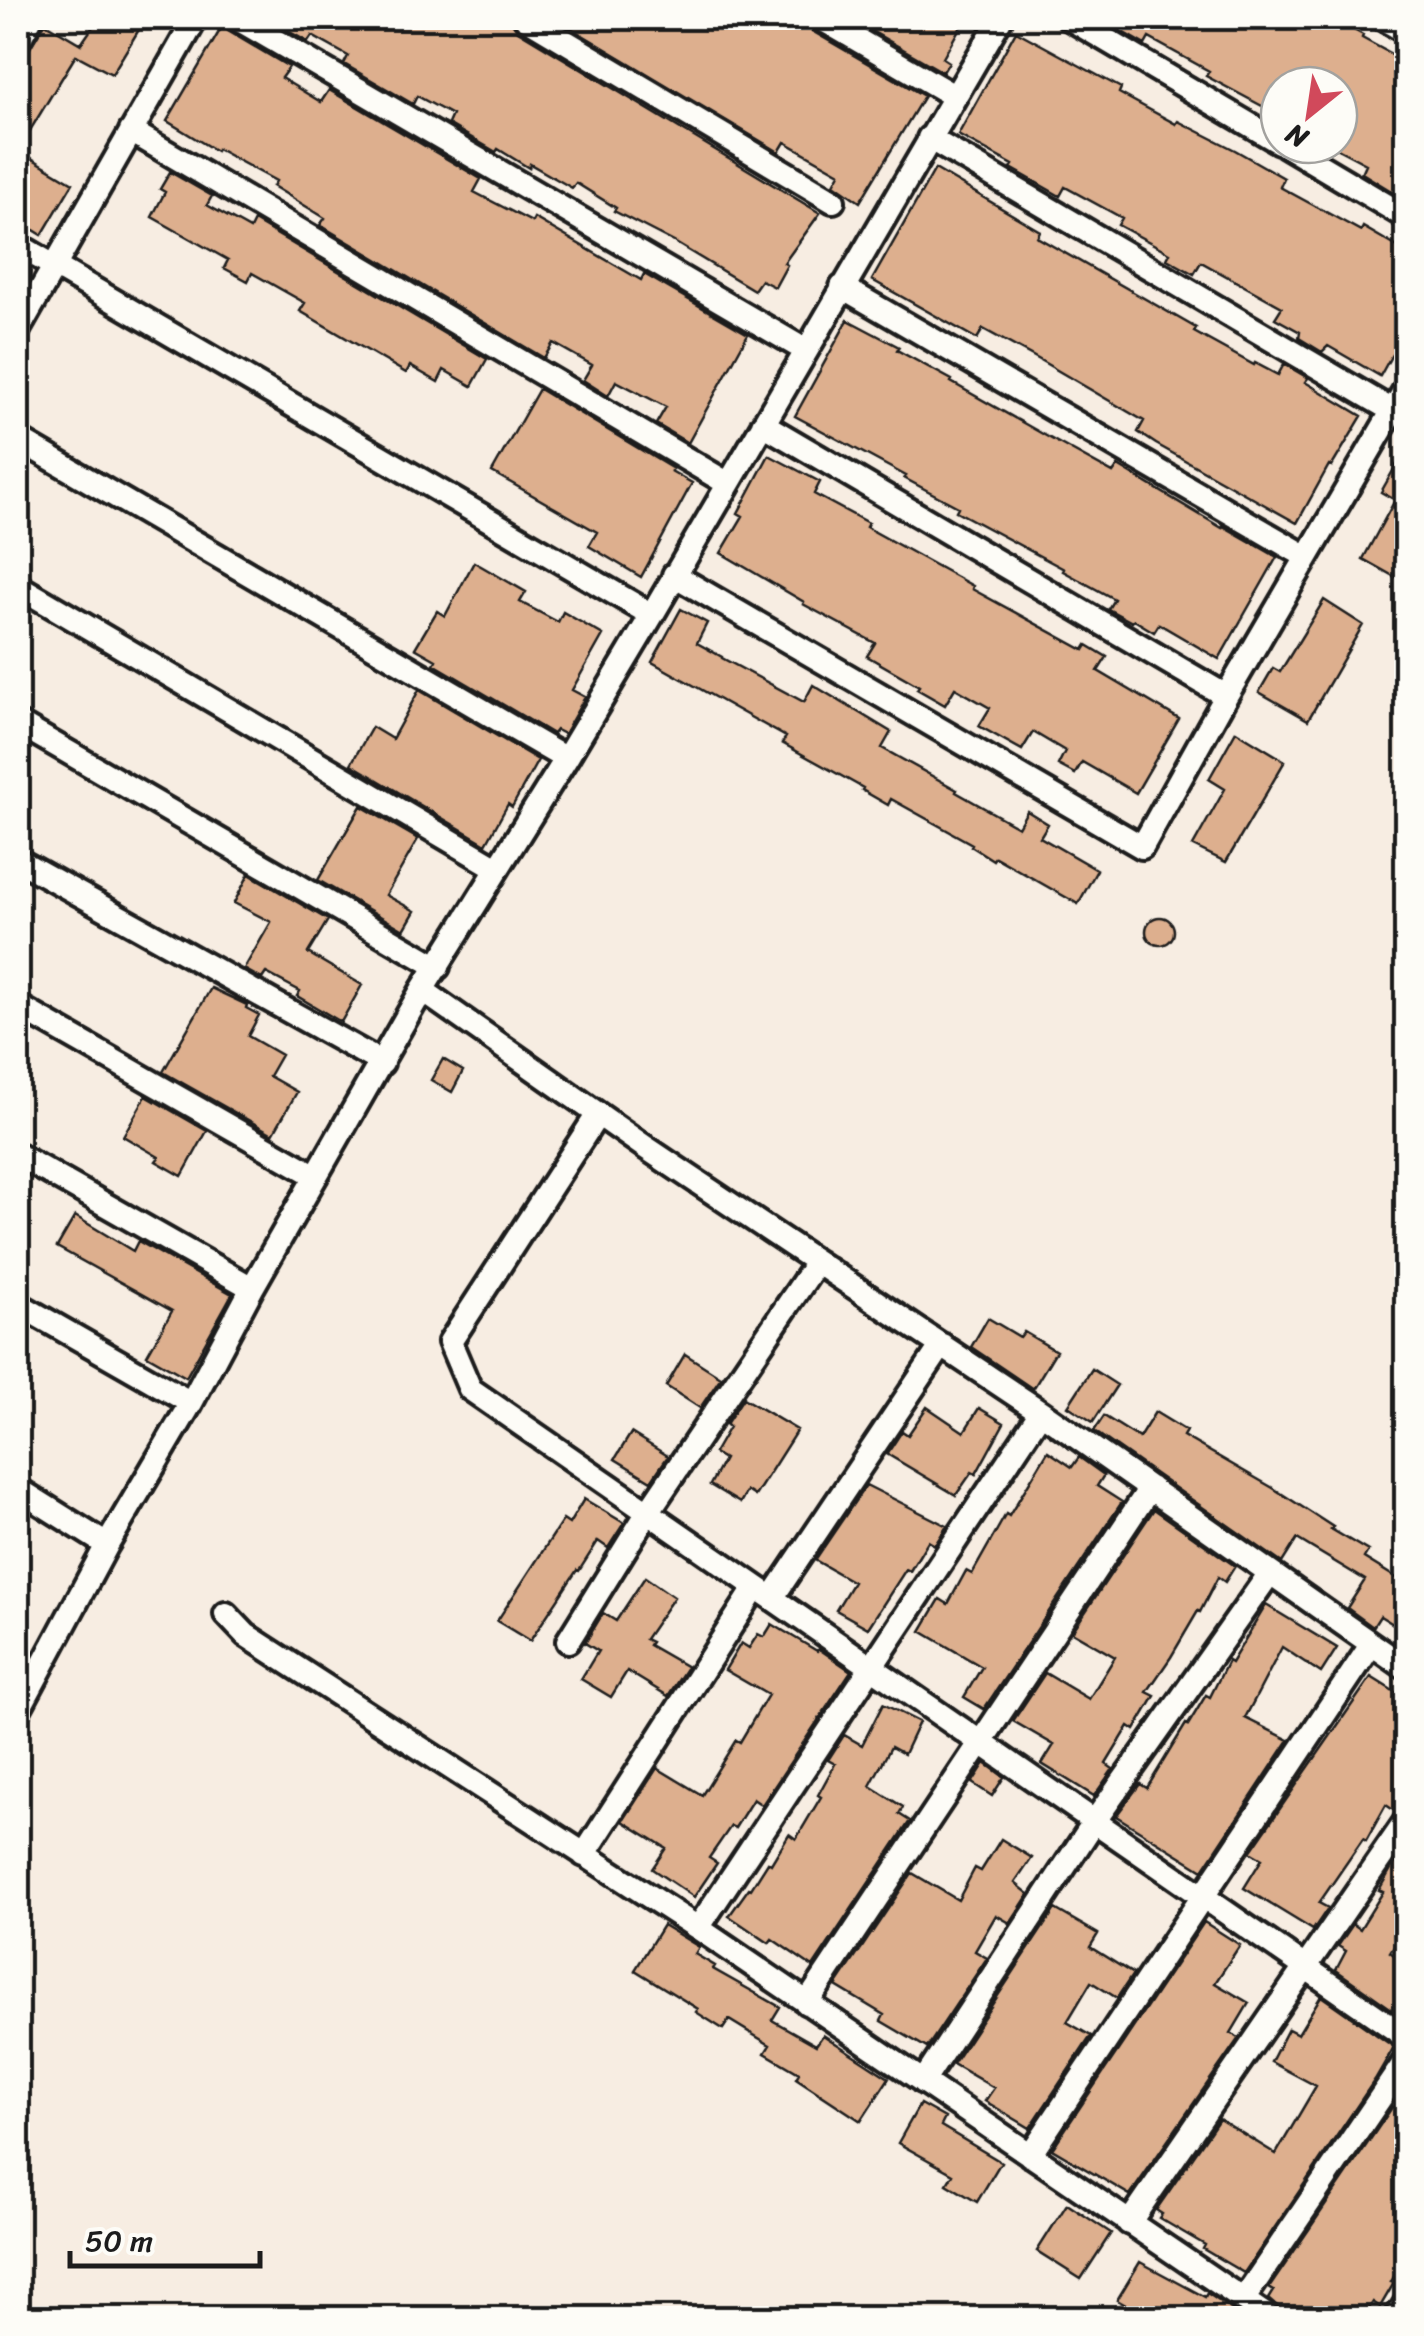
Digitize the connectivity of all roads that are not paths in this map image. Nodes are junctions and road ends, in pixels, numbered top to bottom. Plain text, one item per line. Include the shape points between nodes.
1 (30, 18) edge
2 (196, 18) edge
3 (236, 18) edge
4 (526, 18) edge
5 (820, 18) edge
6 (1001, 18) edge
7 (1069, 18) edge
8 (1382, 18) edge
9 (1406, 32) edge
10 (18, 42) edge
11 (954, 96) junction
12 (1259, 130) edge
13 (131, 131) junction
14 (929, 138) junction
15 (1319, 165) edge
16 (833, 201) dead end
17 (1406, 217) edge
18 (18, 246) edge
19 (54, 267) junction
20 (842, 287) junction
21 (18, 330) edge
22 (805, 350) junction
23 (1406, 388) edge
24 (1393, 411) junction
25 (762, 424) junction
26 (18, 439) edge
27 (728, 484) junction
28 (1307, 558) junction
29 (674, 575) junction
30 (18, 586) edge
31 (652, 616) junction
32 (1226, 696) junction
33 (18, 724) edge
34 (566, 759) junction
35 (18, 860) edge
36 (497, 868) junction
37 (438, 967) junction
38 (422, 990) junction
39 (18, 1006) edge
40 (382, 1063) junction
41 (598, 1114) junction
42 (18, 1155) edge
43 (316, 1176) junction
44 (817, 1262) junction
45 (252, 1288) junction
46 (18, 1304) edge
47 (942, 1345) junction
48 (191, 1403) junction
49 (1042, 1412) junction
50 (1150, 1488) junction
51 (18, 1489) edge
52 (648, 1512) junction
53 (107, 1545) junction
54 (1270, 1573) junction
55 (764, 1592) junction
56 (226, 1614) dead end
57 (568, 1641) dead end
58 (1372, 1645) junction
59 (872, 1667) junction
60 (1406, 1668) edge
61 (18, 1712) edge
62 (980, 1743) junction
63 (1406, 1821) edge
64 (1094, 1822) junction
65 (584, 1855) junction
66 (1203, 1898) junction
67 (698, 1928) junction
68 (1304, 1968) junction
69 (808, 2004) junction
70 (1406, 2037) edge
71 (1406, 2060) edge
72 (924, 2082) junction
73 (1030, 2155) junction
74 (1130, 2223) junction
75 (1242, 2300) junction
76 (1406, 2304) edge
77 (1270, 2318) edge
78 (1396, 2318) edge

1 - 10 street
2 - 13 street
3 - 22 street
4 - 16 street
5 - 11 street
6 - 11 street
7 - 12 street
8 - 9 street
11 - 14 street
13 - 19 street
13 - 27 street
14 - 20 street
14 - 24 street
15 - 17 street
18 - 19 street
19 - 21 street
19 - 31 street
20 - 22 street
20 - 28 street
22 - 25 street
23 - 24 street
24 - 28 street
25 - 27 street
25 - 32 street
26 - 34 street
27 - 29 street
28 - 32 street
29 - 31 street
29 - 32 street via 1142,847
30 - 36 street
31 - 34 street
33 - 37 street
34 - 36 street
35 - 40 street
36 - 37 street
37 - 38 street
38 - 40 street
38 - 41 street
39 - 43 street
40 - 43 street
41 - 44 street
41 - 52 street via 450,1342 470,1388
42 - 45 street
43 - 45 street
44 - 47 street
44 - 52 street
45 - 48 street
46 - 48 street
47 - 49 street
47 - 55 street
48 - 53 street
49 - 50 street
49 - 59 street
50 - 54 street
50 - 62 street
51 - 53 street
52 - 55 street
52 - 57 street
53 - 61 street
54 - 58 street
54 - 64 street
55 - 59 street
55 - 65 street
56 - 65 street via 246,1635
58 - 60 street
58 - 66 street
59 - 62 street
59 - 67 street
62 - 64 street
62 - 69 street
63 - 68 street
64 - 66 street
64 - 72 street
65 - 67 street
66 - 68 street
66 - 73 street
67 - 69 street
68 - 70 street
68 - 74 street
69 - 72 street
71 - 75 street
72 - 73 street
73 - 74 street
74 - 75 street
75 - 77 street
76 - 78 street

